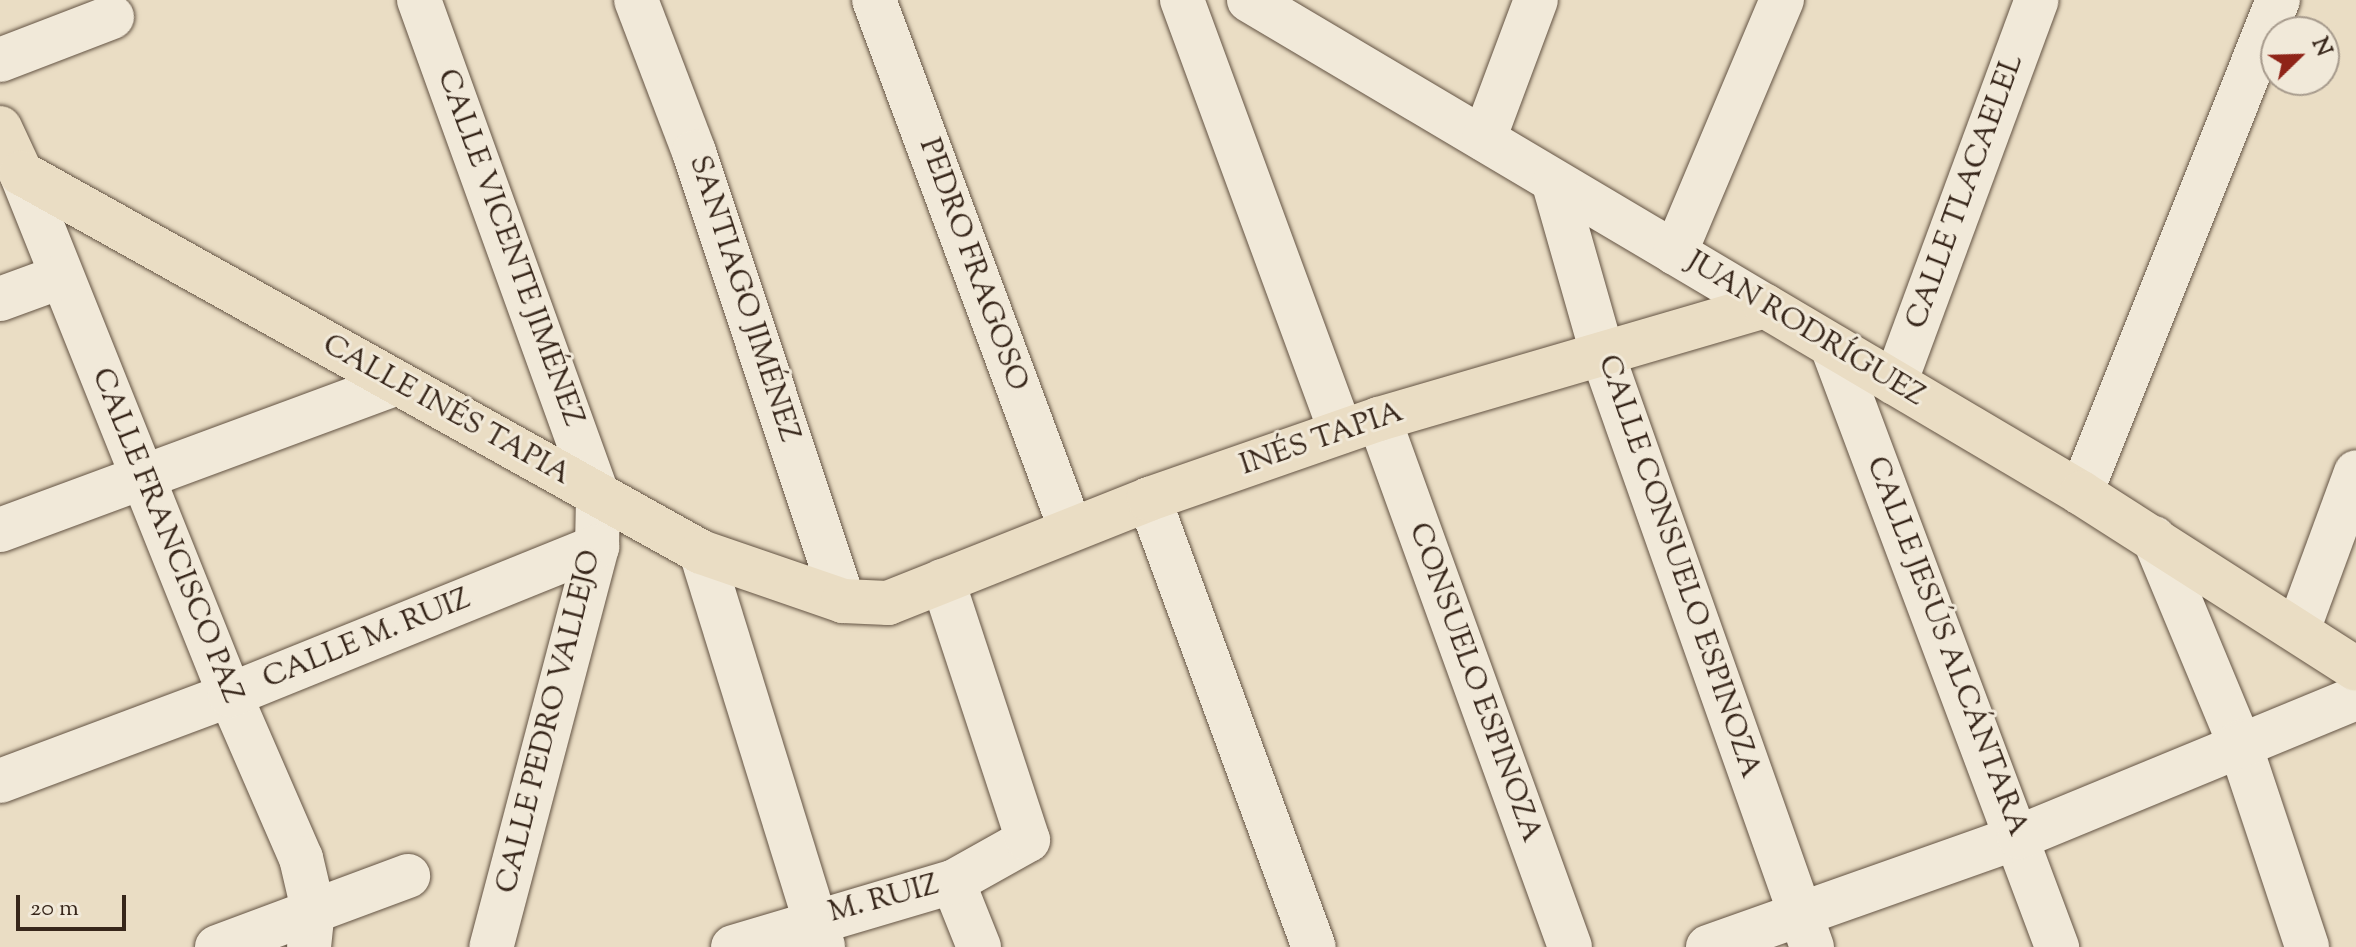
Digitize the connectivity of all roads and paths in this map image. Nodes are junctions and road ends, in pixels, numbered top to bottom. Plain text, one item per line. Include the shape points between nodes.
1 (419, 0) edge
2 (636, 0) edge
3 (874, 0) edge
4 (1182, 0) edge
5 (1536, 0) edge
6 (1782, 0) edge
7 (2037, 0) edge
8 (2278, 0) edge
9 (1271, 6) edge
10 (112, 17) dead end
11 (0, 60) edge
12 (0, 128) edge
13 (1484, 139) junction
14 (21, 173) junction
15 (1554, 184) junction
16 (1675, 253) junction
17 (60, 277) junction
18 (0, 299) edge
19 (1765, 306) junction
20 (1833, 349) junction
21 (1602, 353) junction
22 (398, 383) junction
23 (1895, 383) junction
24 (1360, 426) junction
25 (2356, 472) edge
26 (143, 478) junction
27 (2081, 493) junction
28 (598, 496) junction
29 (1149, 499) junction
30 (0, 530) edge
31 (1071, 530) junction
32 (2154, 538) junction
33 (597, 547) junction
34 (701, 552) junction
35 (943, 581) junction
36 (843, 601) junction
37 (888, 603) joint
38 (2298, 630) junction
39 (2356, 669) edge
40 (230, 695) junction
41 (2356, 698) edge
42 (2239, 742) junction
43 (0, 781) edge
44 (2019, 837) junction
45 (408, 876) dead end
46 (953, 882) junction
47 (311, 928) edge
48 (1806, 929) edge
49 (818, 934) edge
50 (217, 947) edge
51 (491, 947) edge
52 (733, 947) edge
53 (979, 947) edge
54 (1314, 947) edge
55 (1570, 947) edge
56 (1708, 947) edge
57 (2057, 947) edge
58 (2307, 947) edge

1 - 28 street, CALLE VICENTE JIMÉNEZ
2 - 36 street, SANTIAGO JIMÉNEZ via 694,152
3 - 31 street, PEDRO FRAGOSO
4 - 24 street, CONSUELO ESPINOZA
5 - 13 street
6 - 16 street
7 - 23 street, CALLE TLACAELEL
8 - 27 street
9 - 13 street, JUAN RODRÍGUEZ
10 - 11 street
12 - 14 main road, CALLE FRANCISCO PAZ
13 - 15 street, JUAN RODRÍGUEZ
14 - 17 street, CALLE FRANCISCO PAZ
14 - 22 main road, CALLE INÉS TAPIA
15 - 16 street, JUAN RODRÍGUEZ
15 - 21 street, CALLE CONSUELO ESPINOZA
16 - 19 street, JUAN RODRÍGUEZ
17 - 18 street
17 - 26 street, CALLE FRANCISCO PAZ
19 - 20 main road, JUAN RODRÍGUEZ
19 - 21 main road, INÉS TAPIA
20 - 23 main road, JUAN RODRÍGUEZ
20 - 44 street, CALLE JESÚS ALCÁNTARA
21 - 24 main road, INÉS TAPIA
21 - 48 street, CALLE CONSUELO ESPINOZA
22 - 26 street
22 - 28 main road, CALLE INÉS TAPIA
23 - 27 main road, JUAN RODRÍGUEZ
24 - 29 main road, INÉS TAPIA
24 - 55 street, CONSUELO ESPINOZA
25 - 38 street
26 - 30 street
26 - 40 street, CALLE FRANCISCO PAZ
27 - 32 main road, JUAN RODRÍGUEZ
28 - 33 street, CALLE PEDRO VALLEJO
28 - 34 main road, CALLE INÉS TAPIA
29 - 31 main road, INÉS TAPIA
29 - 54 street
31 - 35 main road, INÉS TAPIA
32 - 38 main road, JUAN RODRÍGUEZ
32 - 42 street
33 - 40 street, CALLE M. RUIZ
33 - 51 street, CALLE PEDRO VALLEJO
34 - 36 main road, CALLE INÉS TAPIA
34 - 49 street
35 - 37 main road, INÉS TAPIA
35 - 46 street, M. RUIZ via 1028,840
36 - 37 main road, CALLE INÉS TAPIA
38 - 39 main road, JUAN RODRÍGUEZ
40 - 43 street, CALLE M. RUIZ
40 - 47 street, CALLE FRANCISCO PAZ via 301,858
41 - 42 street
42 - 44 street
42 - 58 street
44 - 48 street
44 - 57 street, CALLE JESÚS ALCÁNTARA
45 - 47 street
46 - 49 street, M. RUIZ
46 - 53 street
47 - 50 street
48 - 56 street
49 - 52 street, M. RUIZ

